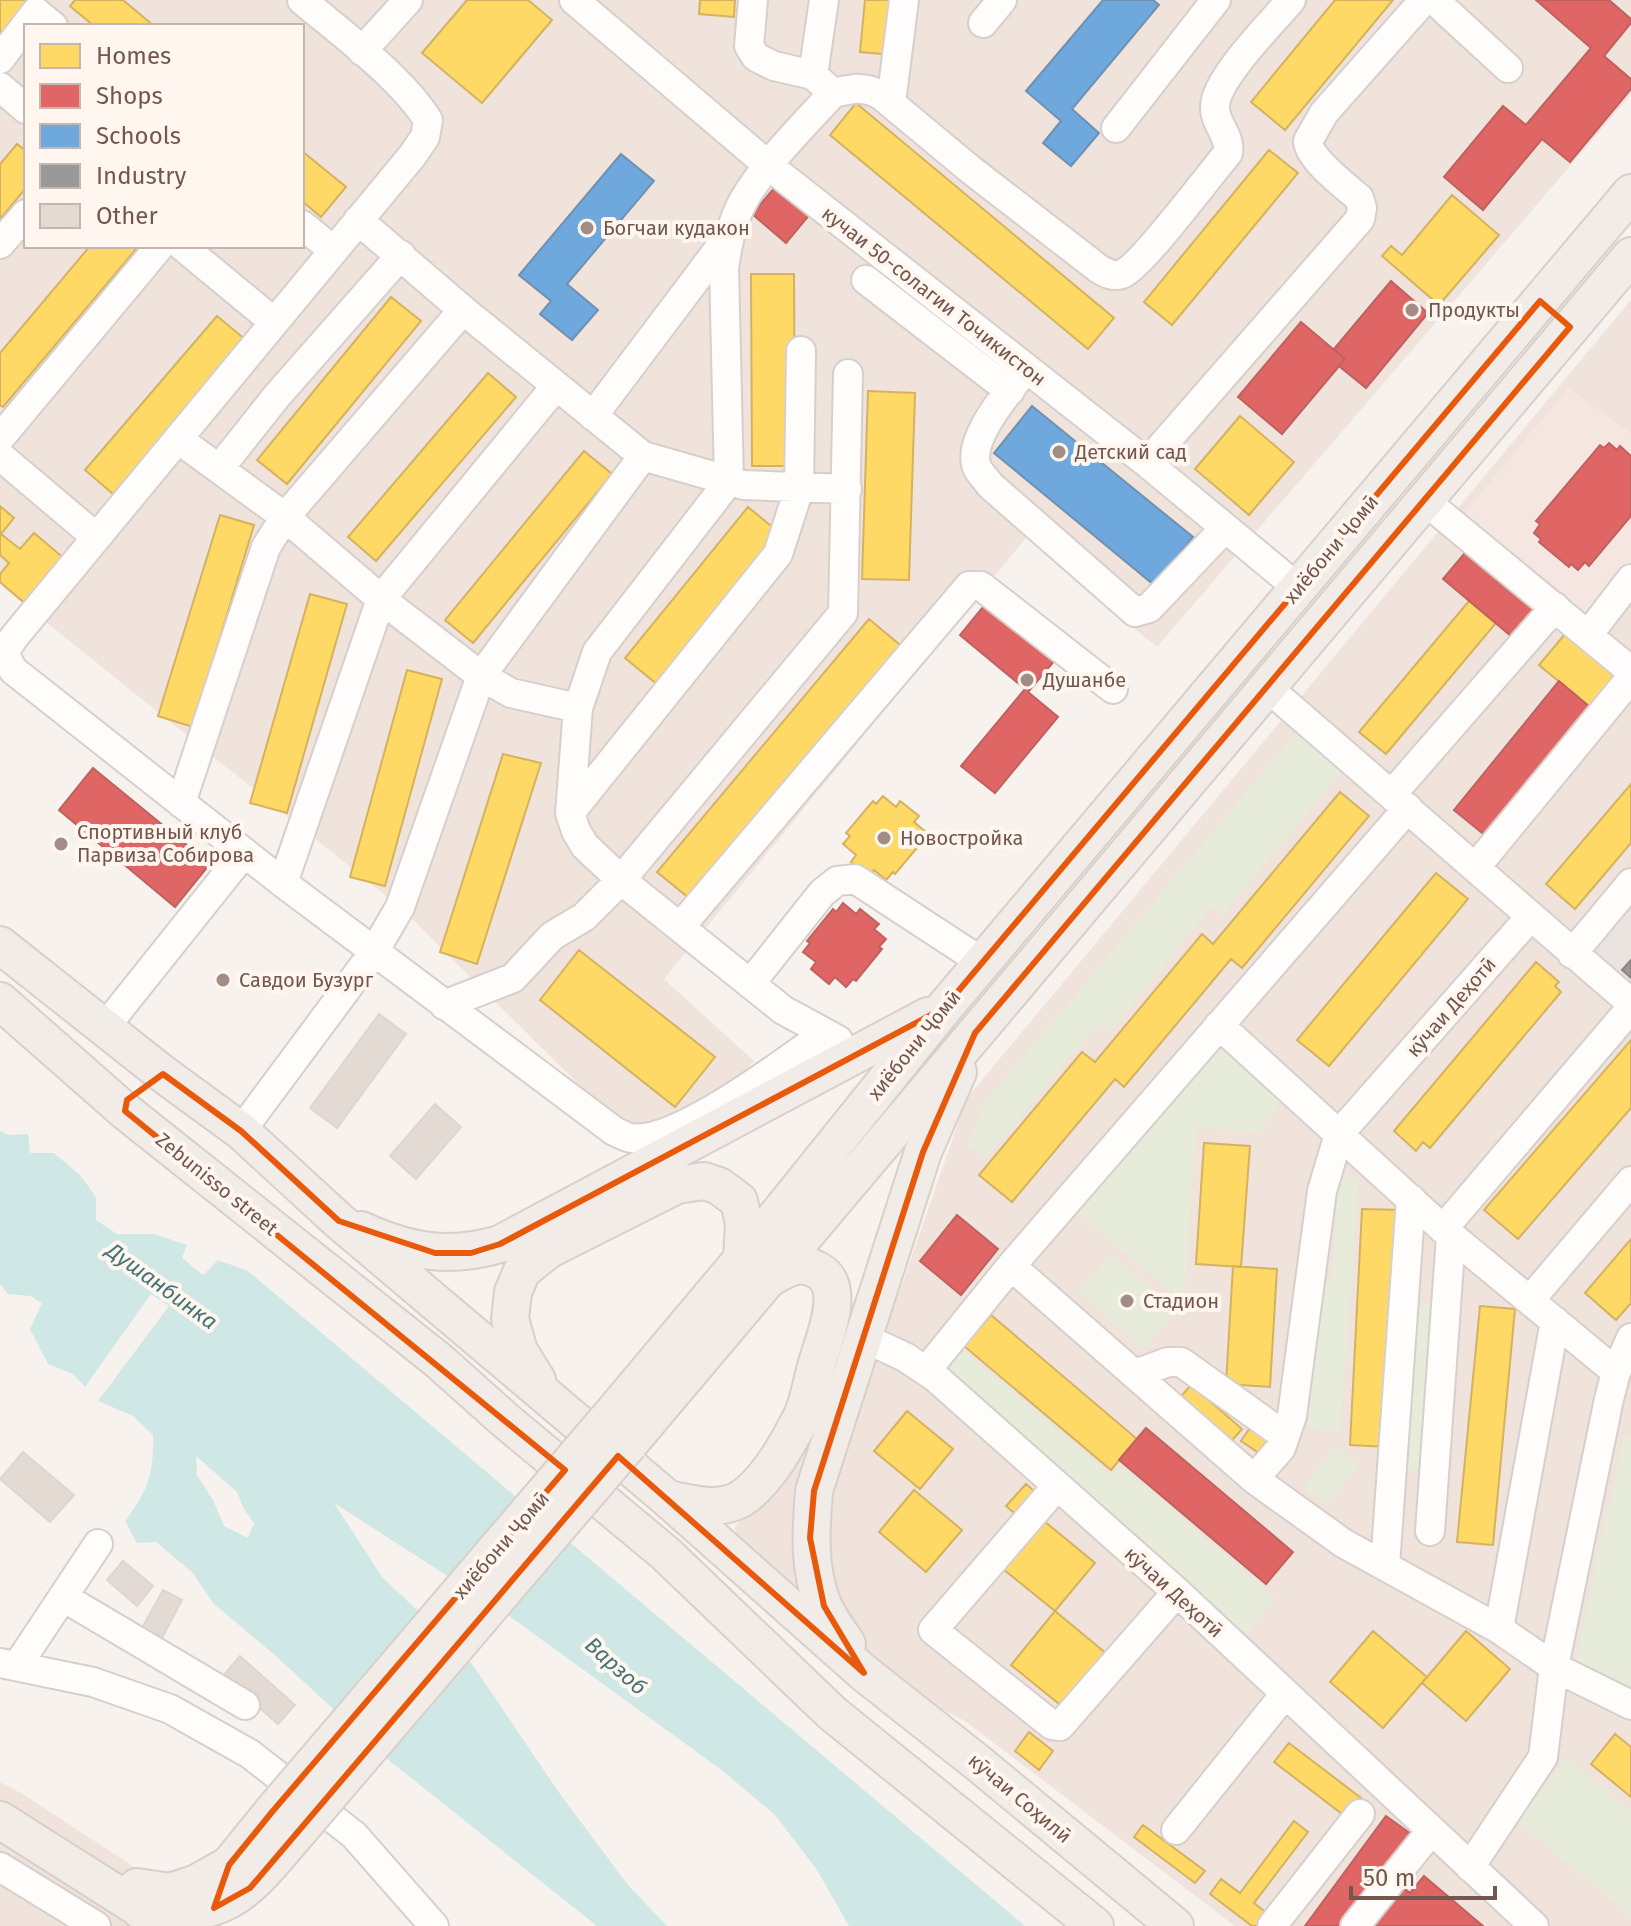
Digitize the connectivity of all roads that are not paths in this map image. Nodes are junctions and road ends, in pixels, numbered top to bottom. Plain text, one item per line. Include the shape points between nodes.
1 (302, 0) edge
2 (408, 0) edge
3 (574, 0) edge
4 (753, 0) edge
5 (824, 0) edge
6 (904, 0) edge
7 (1002, 0) edge
8 (1216, 0) edge
9 (1291, 0) edge
10 (1424, 0) edge
11 (1434, 0) edge
12 (983, 23) dead end
13 (24, 35) edge
14 (362, 51) junction
15 (0, 59) edge
16 (1508, 68) dead end
17 (823, 84) junction
18 (0, 87) edge
19 (891, 103) junction
20 (24, 107) edge
21 (1116, 128) dead end
22 (769, 166) junction
23 (1631, 193) edge
24 (24, 216) edge
25 (358, 220) junction
26 (304, 227) edge
27 (1599, 231) junction
28 (729, 234) junction
29 (0, 244) edge
30 (158, 248) edge
31 (184, 248) edge
32 (333, 250) junction
33 (401, 255) junction
34 (1630, 256) edge
35 (866, 280) dead end
36 (1540, 301) junction
37 (463, 310) junction
38 (274, 322) junction
39 (1570, 327) junction
40 (801, 351) dead end
41 (1026, 368) junction
42 (848, 374) dead end
43 (556, 386) junction
44 (1010, 391) junction
45 (593, 416) junction
46 (0, 438) edge
47 (178, 439) junction
48 (0, 456) edge
49 (643, 456) junction
50 (1147, 463) junction
51 (219, 469) junction
52 (729, 481) junction
53 (799, 489) junction
54 (847, 489) junction
55 (1424, 500) junction
56 (285, 517) junction
57 (1225, 528) junction
58 (96, 537) junction
59 (1631, 579) edge
60 (1298, 588) junction
61 (381, 599) junction
62 (1555, 607) junction
63 (8, 629) edge
64 (1588, 635) junction
65 (1631, 671) edge
66 (481, 676) junction
67 (1631, 678) edge
68 (1267, 687) junction
69 (1113, 689) dead end
70 (578, 708) junction
71 (1400, 801) junction
72 (181, 803) junction
73 (570, 813) junction
74 (244, 853) junction
75 (1475, 868) junction
76 (621, 880) junction
77 (283, 883) junction
78 (1631, 883) edge
79 (1531, 916) junction
80 (680, 927) junction
81 (0, 945) edge
82 (374, 952) junction
83 (1572, 954) junction
84 (982, 962) junction
85 (750, 984) junction
86 (0, 1001) edge
87 (444, 1005) junction
88 (1631, 1006) edge
89 (944, 1008) junction
90 (1219, 1025) junction
91 (105, 1027) junction
92 (975, 1033) junction
93 (824, 1034) junction
94 (865, 1050) junction
95 (163, 1074) junction
96 (125, 1111) junction
97 (241, 1131) junction
98 (1339, 1134) junction
99 (1631, 1181) edge
100 (1411, 1199) junction
101 (339, 1221) junction
102 (1447, 1233) junction
103 (1011, 1266) junction
104 (755, 1269) junction
105 (1530, 1300) junction
106 (1555, 1321) junction
107 (862, 1337) junction
108 (1631, 1338) edge
109 (926, 1371) junction
110 (1616, 1372) junction
111 (1135, 1374) junction
112 (548, 1397) junction
113 (1609, 1399) junction
114 (1631, 1418) edge
115 (1285, 1436) junction
116 (1254, 1479) junction
117 (1057, 1486) dead end
118 (668, 1499) junction
119 (1430, 1531) dead end
120 (98, 1544) dead end
121 (1385, 1566) junction
122 (1177, 1592) junction
123 (63, 1597) junction
124 (1499, 1629) junction
125 (9, 1665) edge
126 (1554, 1667) junction
127 (864, 1673) junction
128 (1285, 1694) junction
129 (245, 1705) dead end
130 (1631, 1705) edge
131 (1360, 1814) dead end
132 (0, 1820) edge
133 (1176, 1830) dead end
134 (1431, 1831) junction
135 (72, 1865) junction
136 (0, 1867) edge
137 (1470, 1867) junction
138 (240, 1877) junction
139 (154, 1919) edge
140 (225, 1920) edge
141 (96, 1926) edge
142 (434, 1926) edge
143 (1095, 1926) edge
144 (1175, 1926) edge
145 (1272, 1926) edge
146 (1355, 1926) edge
147 (1534, 1926) edge

1 - 14 street
2 - 14 street
3 - 22 street, кучаи 50-солагии Точикистон
4 - 17 street via 749,46 756,57
5 - 17 street
6 - 19 street
7 - 12 street
8 - 21 street
9 - 19 street via 1218,93 1216,116 1228,139 1228,153 1123,274 1112,276 1099,269
10 - 50 street via 1324,113 1308,141 1314,156 1359,198 1360,219
11 - 16 street
13 - 15 street
14 - 25 street via 428,120 419,147
17 - 19 street via 872,89
17 - 22 street
18 - 20 street
22 - 28 street via 738,210
22 - 41 street, кучаи 50-солагии Точикистон
23 - 27 main road, хиёбони Ҷомӣ
24 - 29 street
25 - 32 street
25 - 33 street
26 - 32 street
27 - 34 main road
27 - 36 main road, хиёбони Ҷомӣ
28 - 45 street
28 - 52 street via 724,268
30 - 46 street
31 - 38 street
32 - 38 street
33 - 37 street
33 - 51 street
34 - 39 main road, хиёбони Ҷомӣ
35 - 44 street
36 - 39 main road
36 - 60 main road, хиёбони Ҷомӣ
37 - 43 street
37 - 56 street
38 - 47 street
39 - 55 main road, хиёбони Ҷомӣ
40 - 53 street
41 - 44 street
41 - 50 street, кучаи 50-солагии Точикистон
42 - 54 street
43 - 45 street
43 - 61 street
44 - 57 street via 981,433 976,466 990,485 1135,612 1149,608
45 - 49 street
47 - 51 street
47 - 58 street
48 - 58 street
49 - 52 street
49 - 66 street
50 - 57 street, кучаи 50-солагии Точикистон
51 - 56 street
52 - 53 street
52 - 70 street via 597,652
53 - 54 street
53 - 73 street via 778,554
54 - 76 street via 843,613
55 - 62 street
55 - 68 main road, хиёбони Ҷомӣ
56 - 61 street
56 - 72 street via 266,547
57 - 60 street, кучаи 50-солагии Точикистон
58 - 63 street
59 - 64 street
60 - 84 main road, хиёбони Ҷомӣ
61 - 66 street
61 - 77 street
62 - 64 street
62 - 71 street
63 - 72 street via 5,655 13,670
64 - 65 street
66 - 70 street via 511,693
66 - 82 street via 400,907
67 - 75 street
68 - 71 street
68 - 92 main road, хиёбони Ҷомӣ
69 - 80 street via 981,586 969,586
70 - 73 street
71 - 75 street
71 - 90 street
72 - 74 street
73 - 76 street via 585,846
74 - 77 street
74 - 91 street
75 - 79 street
76 - 80 street
76 - 87 street via 584,917 552,936 513,978
77 - 82 street
78 - 83 street
79 - 83 street
79 - 98 street, кӯчаи Деҳотӣ
80 - 85 street
81 - 91 main road, кӯчаи Соҳилӣ
82 - 87 street
82 - 97 street
83 - 88 street
84 - 85 street via 855,879 837,881 822,893
84 - 89 main road, хиёбони Ҷомӣ
85 - 93 street
86 - 96 main road, Zebunisso street
87 - 93 street via 580,1108 631,1138 688,1122
88 - 102 street
89 - 94 main road
89 - 104 main road, хиёбони Ҷомӣ
90 - 98 street
90 - 103 street
91 - 95 main road, кӯчаи Соҳилӣ
92 - 104 main road, хиёбони Ҷомӣ
92 - 107 main road via 923,1152
93 - 94 street
94 - 101 main road via 500,1244 471,1253 435,1253
95 - 96 main road via 136,1088
95 - 97 main road, кӯчаи Соҳилӣ
96 - 143 main road, Zebunisso street via 439,1361 666,1554 832,1713
97 - 101 main road, кӯчаи Соҳилӣ
98 - 100 street
98 - 115 street, кӯчаи Деҳотӣ via 1322,1191
99 - 105 street
100 - 102 street
100 - 121 street
101 - 112 main road, кӯчаи Соҳилӣ
102 - 105 street
102 - 119 street
103 - 109 street
103 - 111 street
104 - 112 main road via 739,1201 704,1181 677,1185 548,1250 522,1271 510,1319 519,1351
104 - 118 main road via 808,1265 832,1288 831,1312 803,1412 784,1450 745,1496 708,1507
104 - 138 main road, хиёбони Ҷомӣ, bridge
105 - 106 street
106 - 110 street
106 - 124 street
107 - 109 street, кӯчаи Деҳотӣ
107 - 127 main road via 814,1491 810,1538 824,1606
108 - 110 street
109 - 122 street, кӯчаи Деҳотӣ
110 - 113 street
111 - 115 street via 1181,1362
111 - 116 street
112 - 118 main road, кӯчаи Соҳилӣ
113 - 114 street
113 - 126 street
115 - 116 street, кӯчаи Деҳотӣ
116 - 121 street via 1343,1543
117 - 122 street via 933,1630 1052,1725 1060,1726
118 - 127 main road, кӯчаи Соҳилӣ
120 - 123 street
121 - 124 street
122 - 128 street, кӯчаи Деҳотӣ
123 - 125 street
123 - 129 street
124 - 126 street
125 - 142 street via 93,1682 170,1709 250,1754 354,1835
126 - 130 street
126 - 137 street via 1543,1757
127 - 144 main road, кӯчаи Соҳилӣ
128 - 133 street
128 - 134 street, кӯчаи Деҳотӣ
131 - 145 street
132 - 135 main road
134 - 137 street, кӯчаи Деҳотӣ
134 - 146 street
135 - 138 main road via 131,1886 170,1892
135 - 139 main road
136 - 141 street
137 - 147 street, кӯчаи Деҳотӣ
138 - 140 main road via 243,1915
139 - 140 main road via 169,1914

